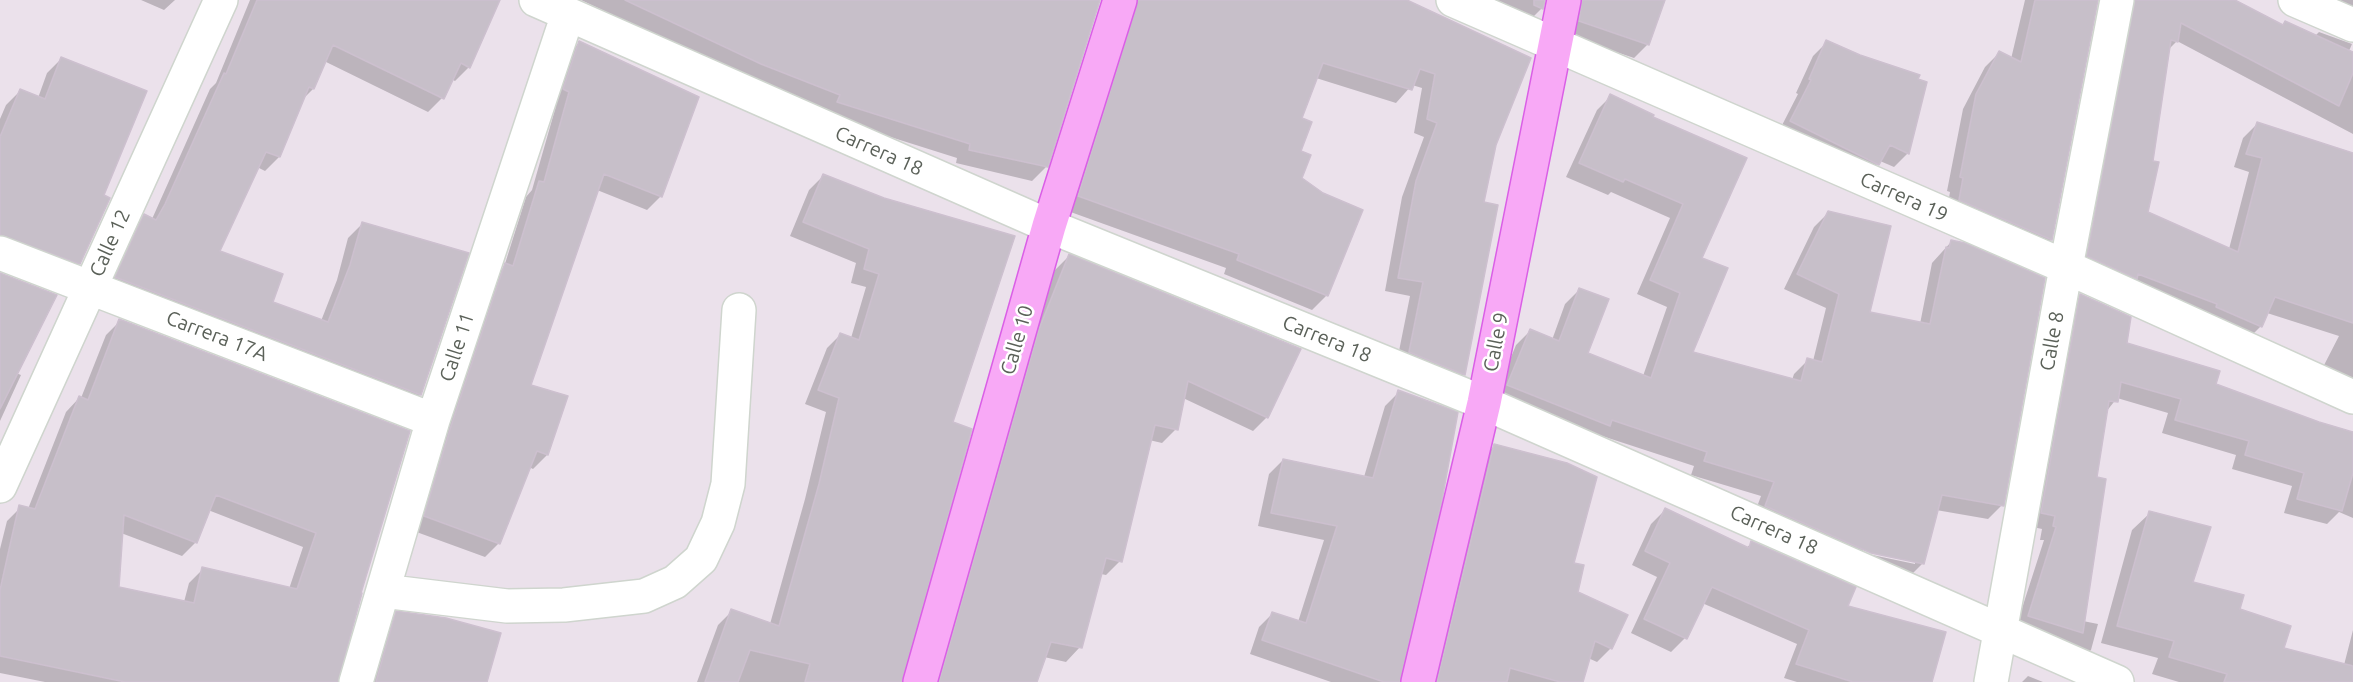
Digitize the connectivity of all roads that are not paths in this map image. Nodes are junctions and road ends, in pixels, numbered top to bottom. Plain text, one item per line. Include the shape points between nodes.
1 (221, 0) edge
2 (536, 0) edge
3 (1120, 0) edge
4 (1453, 0) edge
5 (1564, 0) edge
6 (2117, 0) edge
7 (2295, 0) edge
8 (568, 14) junction
9 (2353, 25) edge
10 (1555, 45) junction
11 (1049, 226) junction
12 (0, 253) edge
13 (2066, 267) junction
14 (91, 286) junction
15 (739, 310) dead end
16 (2353, 397) edge
17 (1484, 403) junction
18 (433, 420) junction
19 (0, 486) edge
20 (383, 591) junction
21 (2000, 630) junction
22 (356, 682) edge
23 (920, 682) edge
24 (1418, 682) edge
25 (1991, 682) edge
26 (2117, 682) edge

1 - 14 street, Calle 12
2 - 8 street, Carrera 18
3 - 11 main road, Calle 10
4 - 10 street, Carrera 19
5 - 10 main road, Calle 9
6 - 13 street, Calle 8
7 - 9 street
8 - 11 street, Carrera 18
8 - 18 street, Calle 11
10 - 13 street, Carrera 19
10 - 17 main road, Calle 9
11 - 17 street, Carrera 18
11 - 23 main road, Calle 10
12 - 14 street, Carrera 17A
13 - 16 street, Carrera 19
13 - 21 street, Calle 8
14 - 18 street, Carrera 17A
14 - 19 street, Calle 12
15 - 20 street via 728,484 718,523 701,559 675,582 644,596 564,605 507,606
17 - 21 street, Carrera 18
17 - 24 main road, Calle 9
18 - 20 street, Calle 11
20 - 22 street, Calle 11
21 - 25 street, Calle 8
21 - 26 street, Carrera 18

